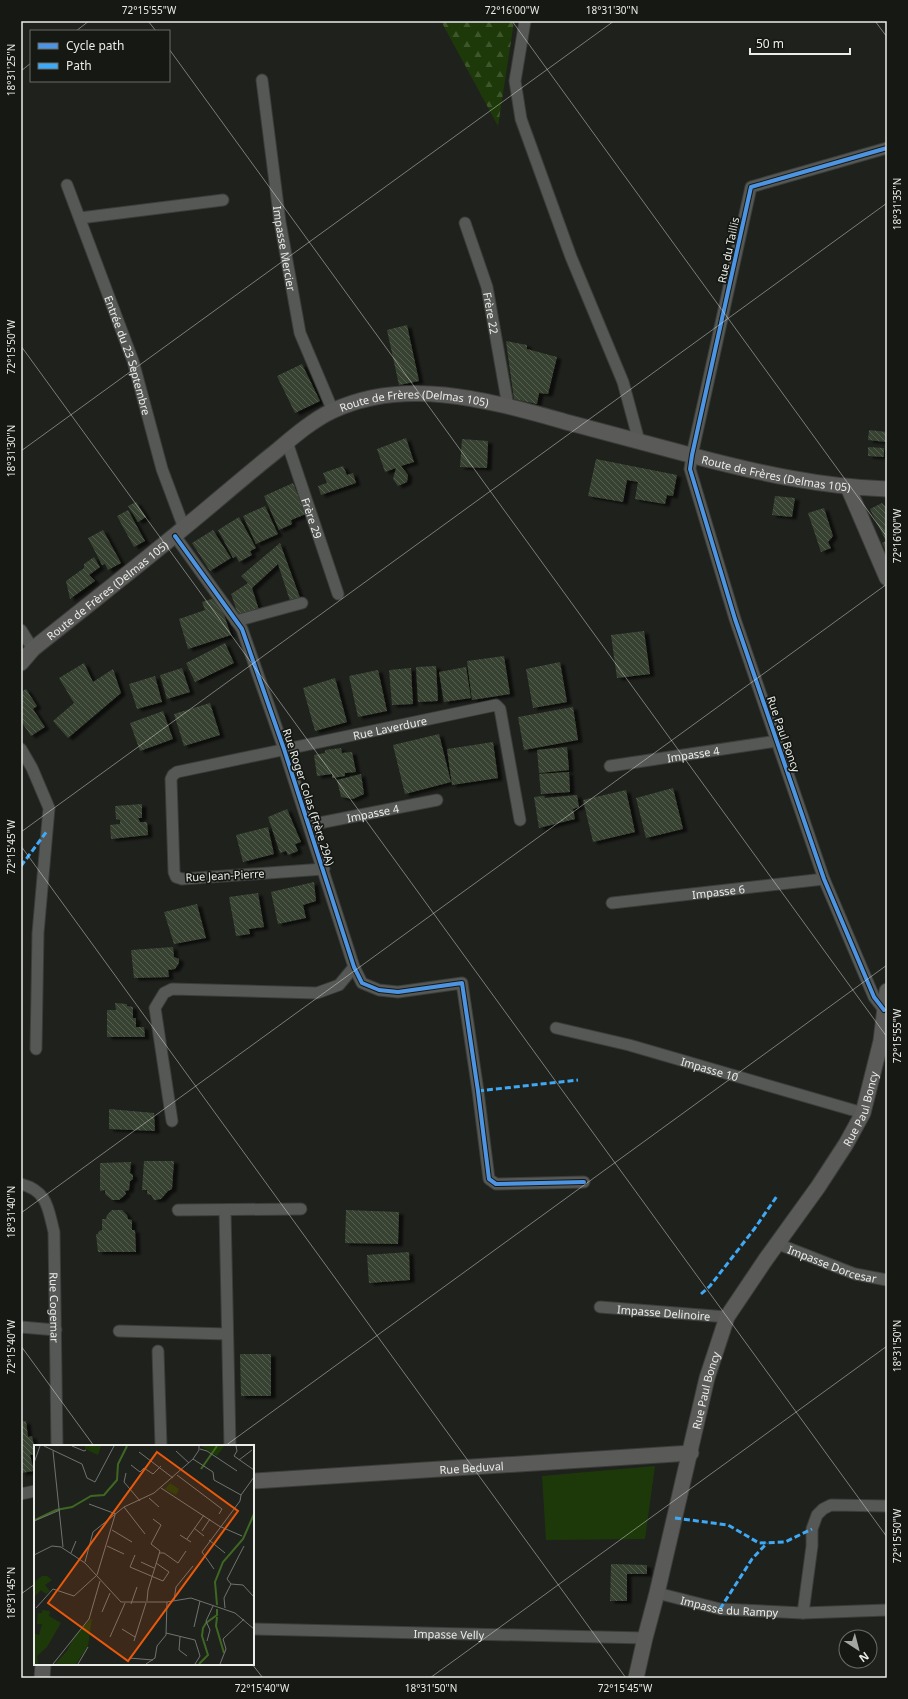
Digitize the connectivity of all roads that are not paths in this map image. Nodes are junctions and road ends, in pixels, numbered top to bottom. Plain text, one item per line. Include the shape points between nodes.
1 (525, 21) edge
2 (262, 80) dead end
3 (887, 148) edge
4 (67, 185) dead end
5 (223, 200) dead end
6 (80, 218) junction
7 (465, 223) dead end
8 (508, 406) junction
9 (333, 411) junction
10 (638, 441) junction
11 (287, 442) junction
12 (692, 456) junction
13 (848, 487) junction
14 (887, 489) edge
15 (180, 532) junction
16 (887, 578) edge
17 (338, 594) dead end
18 (302, 603) dead end
19 (236, 621) junction
20 (21, 630) edge
21 (33, 649) junction
22 (21, 663) edge
23 (777, 741) junction
24 (21, 749) edge
25 (284, 749) junction
26 (610, 766) dead end
27 (171, 779) joint
28 (437, 800) dead end
29 (520, 820) dead end
30 (309, 825) junction
31 (324, 869) junction
32 (824, 879) junction
33 (612, 903) dead end
34 (354, 967) junction
35 (887, 991) edge
36 (885, 1016) edge
37 (556, 1028) dead end
38 (36, 1049) dead end
39 (863, 1113) junction
40 (172, 1121) dead end
41 (584, 1182) dead end
42 (21, 1184) edge
43 (301, 1208) dead end
44 (178, 1210) dead end
45 (225, 1210) junction
46 (778, 1244) junction
47 (887, 1280) edge
48 (600, 1307) dead end
49 (727, 1317) junction
50 (21, 1326) edge
51 (56, 1330) junction
52 (119, 1331) dead end
53 (228, 1334) junction
54 (158, 1351) dead end
55 (57, 1445) edge
56 (161, 1445) edge
57 (230, 1445) edge
58 (691, 1453) junction
59 (254, 1482) edge
60 (34, 1491) edge
61 (21, 1494) edge
62 (887, 1506) edge
63 (658, 1593) junction
64 (887, 1610) edge
65 (803, 1613) junction
66 (254, 1629) edge
67 (645, 1638) junction
68 (43, 1665) edge
69 (42, 1678) edge
70 (636, 1678) edge

1 - 10 street via 515,81 521,119 569,250 623,382
2 - 9 street, Impasse Mercier via 280,222 300,333
3 - 12 street, Rue du Taillis via 751,187
4 - 6 street, Entrée du 23 Septembre
5 - 6 street
6 - 15 street, Entrée du 23 Septembre via 133,360
7 - 8 street, Frère 22 via 487,287
8 - 9 street, Route de Frères (Delmas 105) via 443,394 410,393 368,398
8 - 10 street, Route de Frères (Delmas 105)
9 - 11 street, Route de Frères (Delmas 105) via 315,420
10 - 12 street, Route de Frères (Delmas 105)
11 - 15 street, Route de Frères (Delmas 105)
11 - 17 street, Frère 29
12 - 13 street, Route de Frères (Delmas 105)
12 - 23 street, Rue Paul Boncy via 692,476 735,619
13 - 14 street, Route de Frères (Delmas 105)
13 - 16 street
15 - 19 street, Rue Roger Colas (Frère 29A)
15 - 21 street, Route de Frères (Delmas 105)
18 - 19 street
19 - 25 street, Rue Roger Colas (Frère 29A) via 242,629
20 - 21 street
21 - 22 street, Route de Frères (Delmas 105)
23 - 26 street, Impasse 4
23 - 32 street, Rue Paul Boncy
24 - 38 street via 49,808 38,933
25 - 27 street, Rue Laverdure via 177,772
25 - 29 street, Rue Laverdure via 496,705 500,710
25 - 30 street, Rue Roger Colas (Frère 29A)
27 - 31 street, Rue Jean-Pierre via 176,877 182,879
28 - 30 street, Impasse 4
30 - 31 street, Rue Roger Colas (Frère 29A)
31 - 34 street, Rue Roger Colas (Frère 29A)
32 - 33 street, Impasse 6
32 - 36 street, Rue Paul Boncy via 874,997
34 - 40 street via 339,985 317,992 172,989 164,993 155,1008
34 - 41 street, Rue Roger Colas (Frère 29A) via 362,983 379,990 398,992 462,983 491,1182
35 - 36 street
36 - 39 street, Rue Paul Boncy
37 - 39 street, Impasse 10 via 629,1045
39 - 46 street, Rue Paul Boncy via 846,1144
42 - 51 street, Rue Cogemar via 41,1194 47,1203 54,1232
43 - 45 street
44 - 45 street
45 - 53 street
46 - 47 street, Impasse Dorcesar via 856,1274
46 - 49 street, Rue Paul Boncy
48 - 49 street, Impasse Delinoire
49 - 58 street, Rue Paul Boncy via 707,1378
50 - 51 street
51 - 55 street, Rue Cogemar
52 - 53 street
53 - 57 street
54 - 56 street
58 - 59 street, Rue Beduval
58 - 63 street, Rue Paul Boncy
60 - 61 street
62 - 65 street via 831,1505 817,1515 812,1529
63 - 65 street, Impasse du Rampy via 720,1609
63 - 67 street, Rue Paul Boncy
64 - 65 street, Impasse du Rampy
66 - 67 street, Impasse Velly
67 - 70 street, Rue Paul Boncy
68 - 69 street

